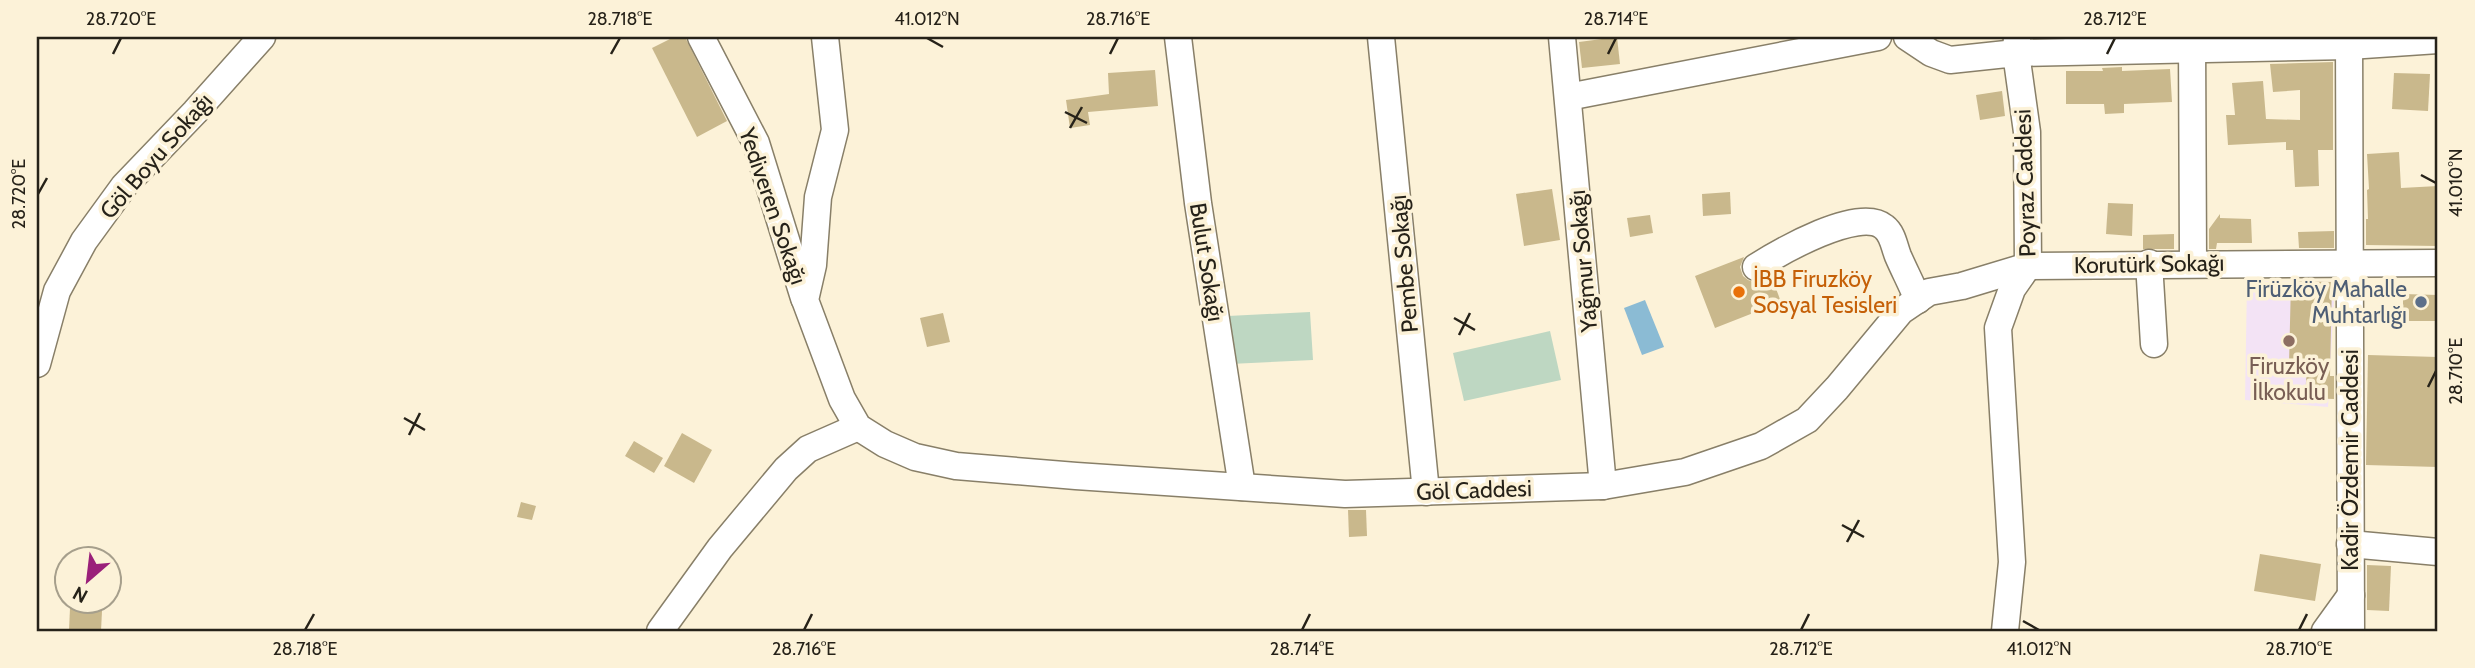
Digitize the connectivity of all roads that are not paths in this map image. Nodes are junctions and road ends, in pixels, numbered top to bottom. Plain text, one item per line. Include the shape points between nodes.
1 (262, 37) edge
2 (701, 37) edge
3 (825, 37) edge
4 (1178, 37) edge
5 (1381, 37) edge
6 (1562, 37) edge
7 (1878, 37) edge
8 (1907, 37) edge
9 (2438, 40) edge
10 (2349, 41) edge
11 (2192, 43) edge
12 (2017, 45) edge
13 (1568, 97) junction
14 (2438, 262) edge
15 (2149, 263) junction
16 (2193, 263) junction
17 (2350, 263) junction
18 (2028, 266) junction
19 (1756, 267) dead end
20 (805, 300) junction
21 (1918, 300) junction
22 (2154, 344) dead end
23 (37, 364) edge
24 (858, 427) junction
25 (1603, 485) junction
26 (1242, 487) junction
27 (1426, 492) junction
28 (2350, 544) junction
29 (2438, 552) edge
30 (2351, 594) junction
31 (660, 631) edge
32 (2005, 631) edge
33 (2325, 631) edge
34 (2351, 631) edge

1 - 23 street, Göl Boyu Sokağı via 124,186 83,241 57,291
2 - 20 street, Yediveren Sokağı via 756,143
3 - 20 street via 835,130 818,197 813,265
4 - 26 street, Bulut Sokağı via 1198,203
5 - 27 street, Pembe Sokağı
6 - 13 street, Yağmur Sokağı
7 - 13 street
8 - 12 street via 1950,60
9 - 10 street
10 - 11 street
10 - 17 street, Kadir Özdemir Caddesi
11 - 12 street
11 - 16 street
12 - 18 street, Poyraz Caddesi via 2027,132
13 - 25 street, Yağmur Sokağı
14 - 17 street, Korutürk Sokağı
15 - 16 street, Korutürk Sokağı
15 - 18 street, Korutürk Sokağı
15 - 22 street
16 - 17 street, Korutürk Sokağı
17 - 28 street, Kadir Özdemir Caddesi
18 - 21 street, Göl Caddesi via 1929,292
18 - 32 street, Poyraz Caddesi via 2012,289 1998,328 2012,562
19 - 21 street via 1855,221 1876,222 1893,241
20 - 24 street, Yediveren Sokağı via 842,399
21 - 25 street, Göl Caddesi via 1901,311 1807,420 1761,446 1685,472
24 - 26 street, Göl Caddesi via 915,457 956,466
24 - 31 street via 808,449 786,469 720,548
25 - 27 street, Göl Caddesi
26 - 27 street, Göl Caddesi via 1345,494
28 - 29 street
28 - 30 street, Kadir Özdemir Caddesi
30 - 33 street
30 - 34 street, Kadir Özdemir Caddesi

